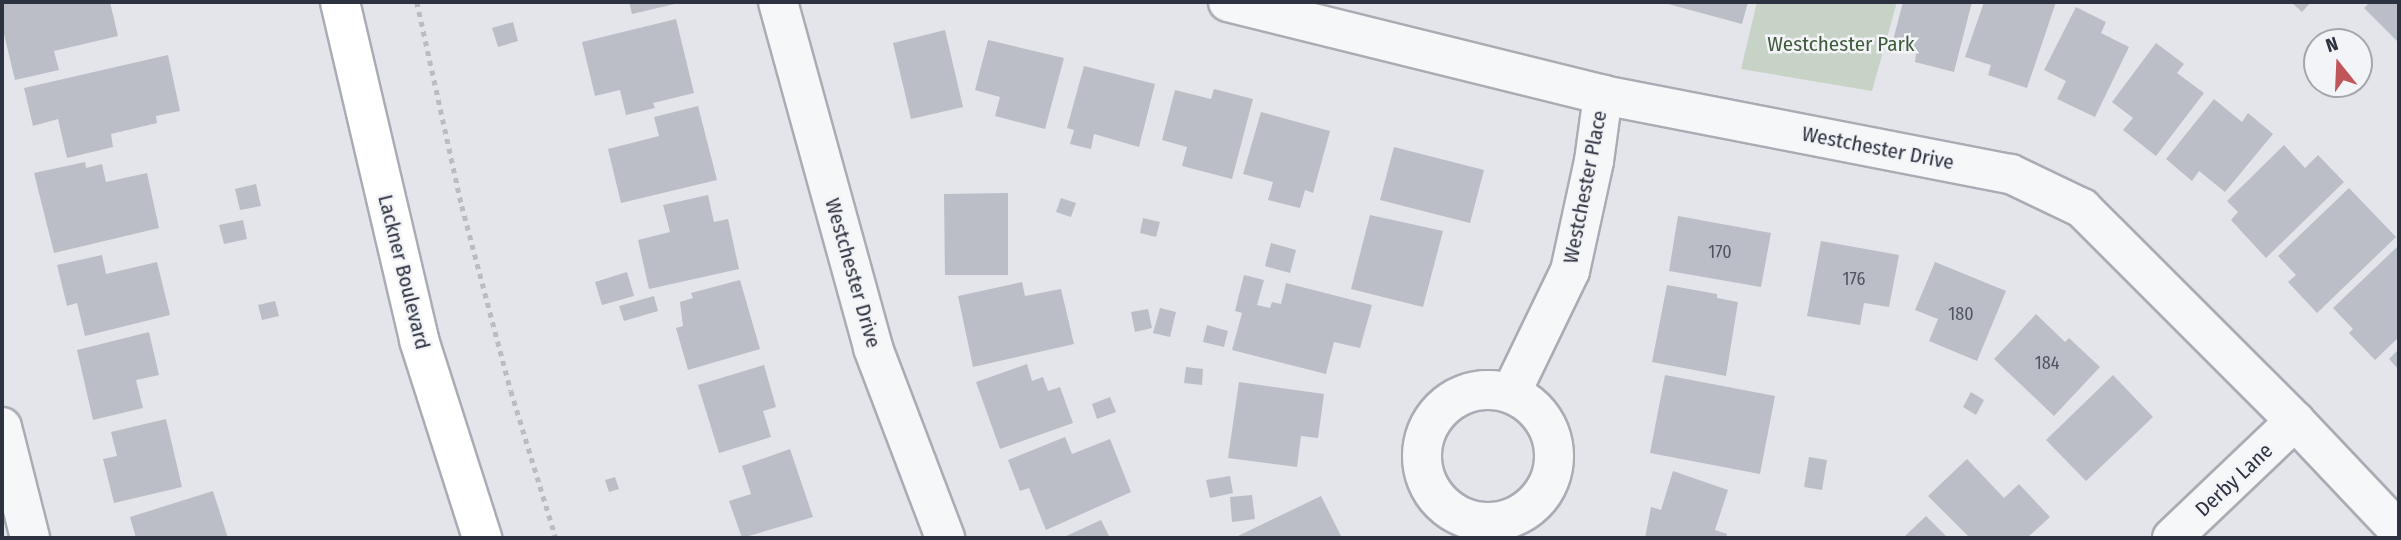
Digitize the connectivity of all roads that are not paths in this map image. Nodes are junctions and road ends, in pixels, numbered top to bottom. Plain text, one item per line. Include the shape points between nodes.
1 (341, 2) edge
2 (778, 2) edge
3 (1228, 2) edge
4 (1603, 95) junction
5 (1511, 393) dead end
6 (2295, 421) junction
7 (2, 427) edge
8 (2399, 531) edge
9 (30, 538) edge
10 (482, 538) edge
11 (945, 538) edge
12 (2172, 538) edge

1 - 10 main road, Lackner Boulevard via 419,340
2 - 11 street, Westchester Drive via 873,348
3 - 4 street, Westchester Drive
4 - 5 street, Westchester Place via 1570,271
4 - 6 street, Westchester Drive via 2011,174 2082,208
6 - 8 street, Westchester Drive
6 - 12 street, Derby Lane
7 - 9 street

